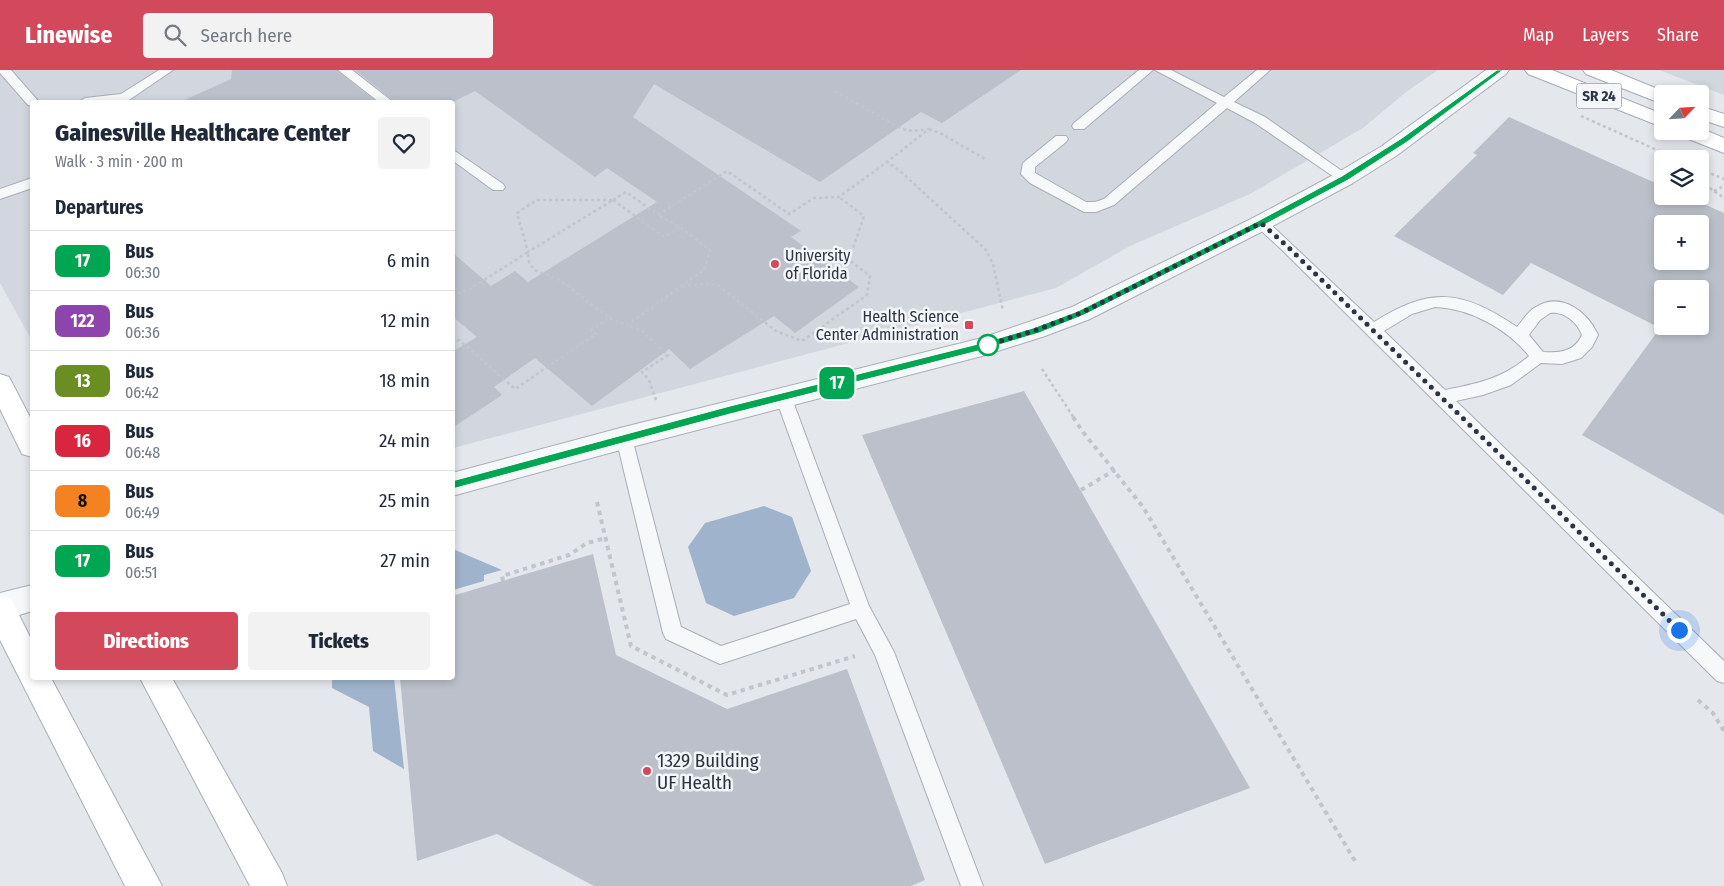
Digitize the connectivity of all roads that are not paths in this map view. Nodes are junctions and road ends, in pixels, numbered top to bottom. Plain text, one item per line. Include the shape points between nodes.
1 (4, 70) edge
2 (167, 70) edge
3 (344, 70) edge
4 (1148, 70) edge
5 (1161, 70) edge
6 (1244, 70) edge
7 (1499, 70) edge
8 (1535, 70) edge
9 (1593, 70) edge
10 (1261, 73) edge
11 (1654, 94) edge
12 (31, 100) edge
13 (120, 100) edge
14 (384, 100) edge
15 (1225, 102) junction
16 (1709, 115) edge
17 (1654, 118) edge
18 (1724, 121) edge
19 (1079, 126) dead end
20 (1061, 140) dead end
21 (1709, 140) edge
22 (1724, 146) edge
23 (455, 155) edge
24 (1345, 178) junction
25 (30, 184) edge
26 (498, 187) dead end
27 (0, 194) edge
28 (1261, 223) junction
29 (1374, 330) junction
30 (1520, 335) junction
31 (1538, 356) junction
32 (0, 384) edge
33 (783, 396) junction
34 (1444, 397) junction
35 (624, 438) junction
36 (30, 442) edge
37 (455, 484) edge
38 (30, 599) edge
39 (0, 608) edge
40 (860, 609) junction
41 (30, 668) edge
42 (1724, 674) edge
43 (36, 680) edge
44 (156, 680) edge
45 (144, 886) edge
46 (269, 886) edge
47 (972, 886) edge

1 - 12 lane
2 - 13 lane
3 - 14 lane
4 - 19 lane
5 - 15 lane
6 - 10 lane
7 - 24 street via 1396,146
8 - 17 main road, SR 24
9 - 11 main road, SR 24
10 - 15 lane
15 - 20 lane via 1109,202 1096,207 1084,207 1028,174 1028,166
15 - 24 lane via 1260,120
16 - 18 main road
21 - 22 main road
23 - 26 lane
24 - 28 street
25 - 27 lane
28 - 29 lane
28 - 33 street via 1081,313 1036,330 982,347
29 - 30 lane via 1412,307 1444,301 1461,303 1480,311
29 - 34 lane
30 - 31 lane
30 - 31 lane via 1536,314 1548,308 1566,310 1585,322 1590,335 1588,341 1569,357 1559,360
31 - 34 lane via 1516,376 1502,383
32 - 36 main road
33 - 35 street
33 - 40 lane
34 - 42 lane
35 - 37 street
35 - 40 lane via 673,632 720,654
38 - 39 street
39 - 41 main road
40 - 47 lane via 884,652
43 - 45 main road
44 - 46 main road

